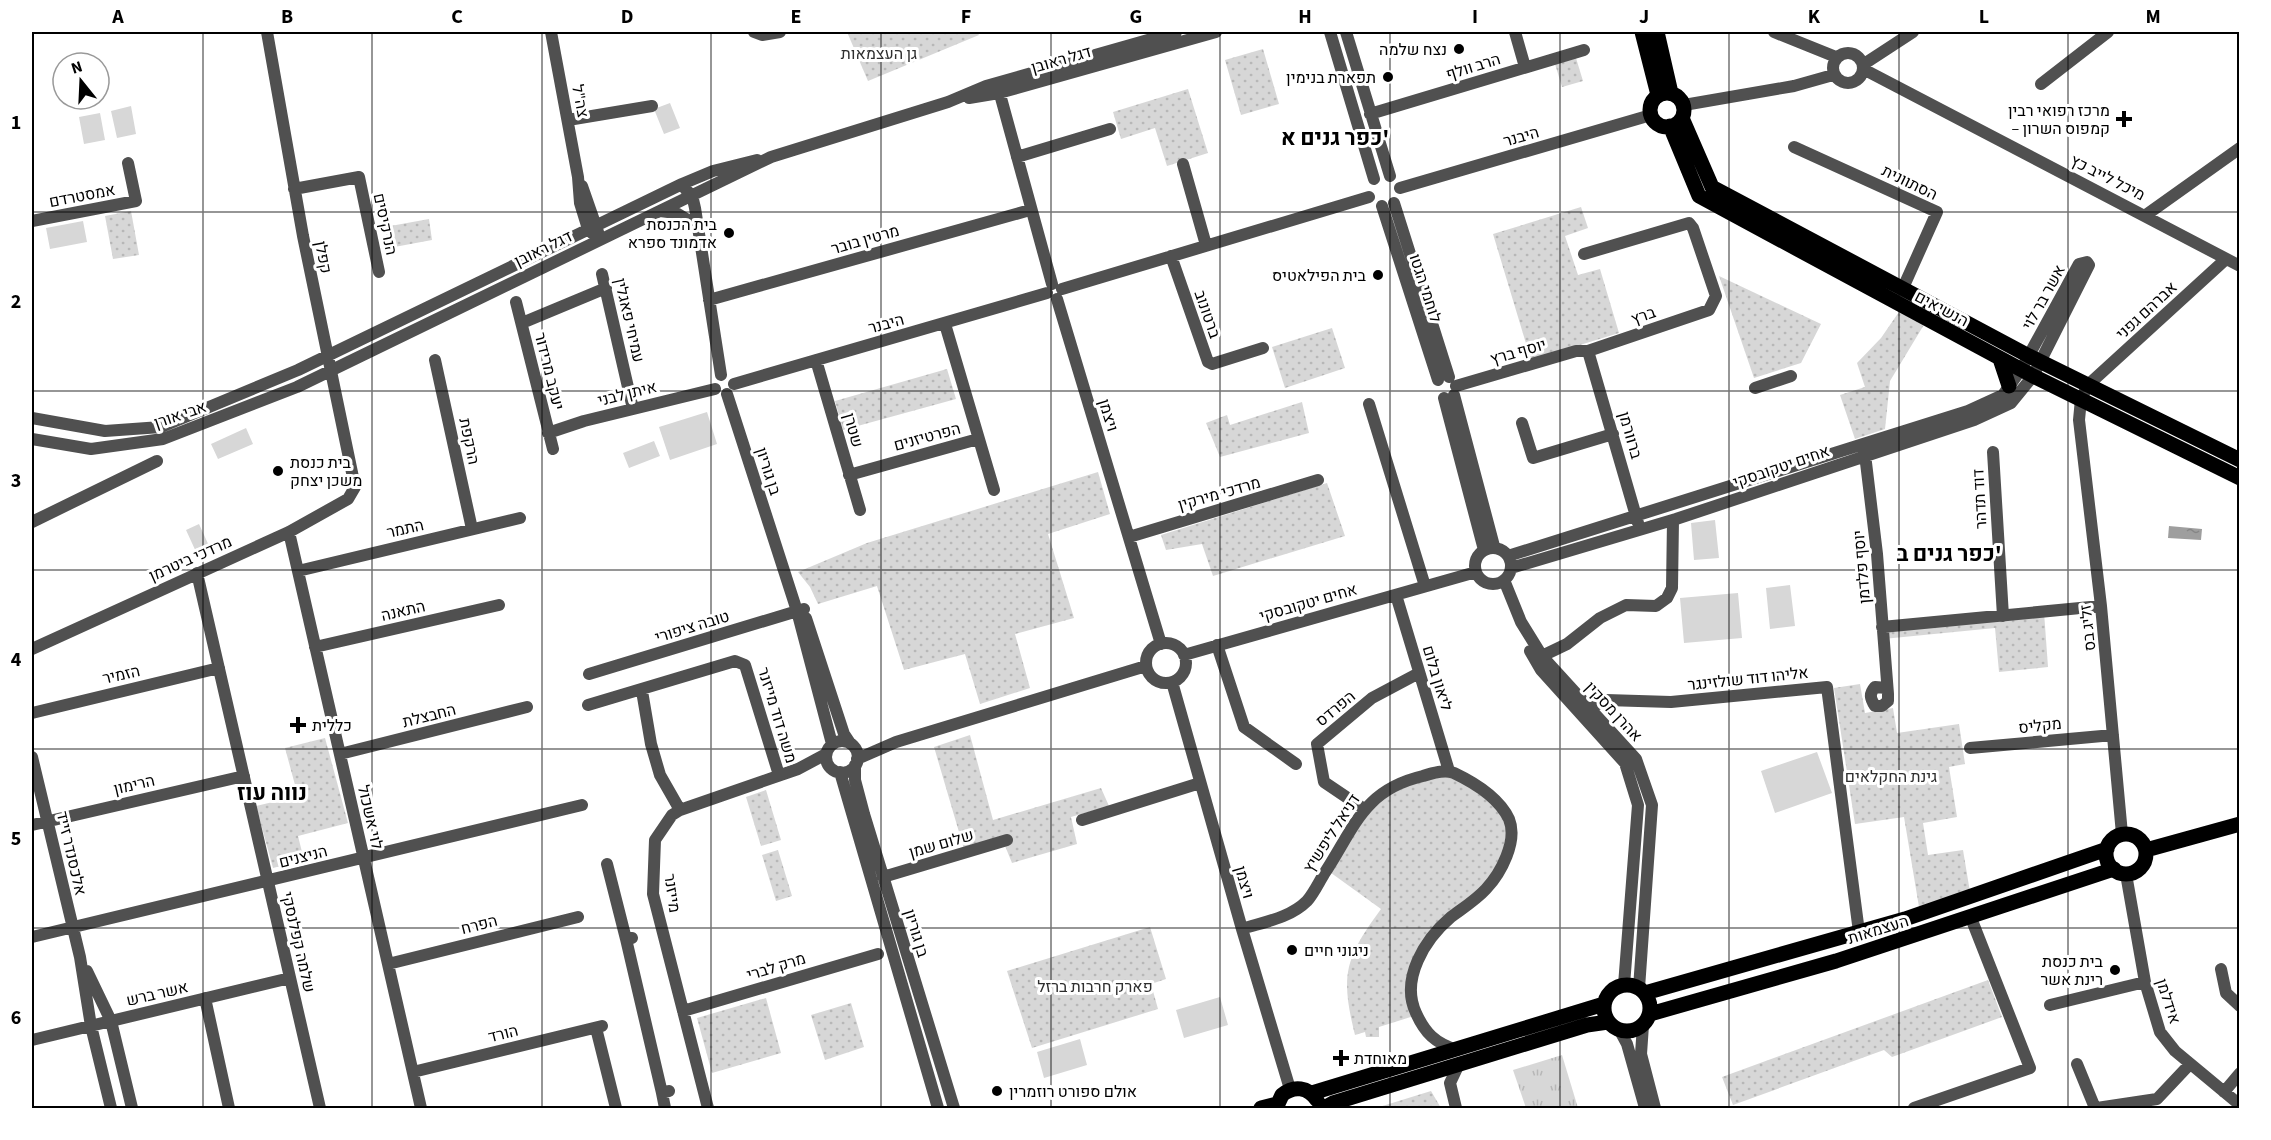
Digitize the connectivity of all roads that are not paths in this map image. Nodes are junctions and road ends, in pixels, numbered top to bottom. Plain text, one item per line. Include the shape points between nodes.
1 (267, 32) edge
2 (551, 32) edge
3 (754, 32) edge
4 (780, 32) edge
5 (1176, 32) edge
6 (1216, 32) edge
7 (1330, 32) edge
8 (1346, 32) edge
9 (1515, 32) edge
10 (1642, 32) edge
11 (1657, 32) edge
12 (1774, 32) edge
13 (1913, 32) edge
14 (2108, 32) edge
15 (1584, 50) dead end
16 (1836, 57) junction
17 (1525, 67) junction
18 (1865, 67) junction
19 (1833, 75) junction
20 (2041, 84) dead end
21 (998, 88) junction
22 (1665, 94) junction
23 (652, 106) dead end
24 (1371, 114) junction
25 (1651, 115) junction
26 (1679, 116) junction
27 (568, 120) junction
28 (1110, 129) dead end
29 (1794, 147) dead end
30 (2240, 148) edge
31 (771, 157) junction
32 (1017, 157) junction
33 (128, 163) dead end
34 (1183, 164) dead end
35 (1390, 176) junction
36 (1374, 179) junction
37 (681, 184) junction
38 (1400, 188) junction
39 (294, 189) junction
40 (687, 197) junction
41 (1369, 197) junction
42 (1388, 205) junction
43 (1030, 210) junction
44 (658, 211) junction
45 (2146, 215) junction
46 (32, 221) edge
47 (691, 222) junction
48 (593, 226) junction
49 (699, 237) junction
50 (598, 239) junction
51 (1206, 245) junction
52 (1584, 254) dead end
53 (1171, 256) junction
54 (2226, 259) junction
55 (2240, 266) edge
56 (379, 272) dead end
57 (602, 274) dead end
58 (606, 288) junction
59 (1903, 288) junction
60 (1054, 291) junction
61 (709, 300) junction
62 (516, 302) dead end
63 (522, 323) junction
64 (945, 324) junction
65 (1263, 348) dead end
66 (1588, 351) junction
67 (326, 355) junction
68 (2000, 359) junction
69 (435, 360) dead end
70 (816, 360) junction
71 (2031, 366) junction
72 (330, 370) junction
73 (1791, 376) dead end
74 (2088, 385) junction
75 (2009, 386) junction
76 (1448, 387) junction
77 (1755, 388) dead end
78 (725, 389) junction
79 (2087, 402) junction
80 (1369, 404) dead end
81 (633, 409) junction
82 (32, 418) edge
83 (1522, 423) dead end
84 (548, 433) junction
85 (1613, 434) junction
86 (32, 439) edge
87 (978, 439) junction
88 (45, 441) junction
89 (32, 448) edge
90 (553, 449) dead end
91 (1865, 449) junction
92 (1993, 452) dead end
93 (2240, 460) edge
94 (157, 461) dead end
95 (849, 475) junction
96 (2240, 478) edge
97 (1318, 480) dead end
98 (355, 487) joint
99 (994, 490) dead end
100 (860, 510) dead end
101 (1637, 516) junction
102 (520, 518) dead end
103 (1672, 520) junction
104 (32, 522) edge
105 (472, 530) junction
106 (1639, 530) junction
107 (289, 532) junction
108 (1130, 537) junction
109 (1489, 548) junction
110 (1510, 562) junction
111 (298, 571) junction
112 (1476, 572) junction
113 (197, 573) junction
114 (1500, 582) junction
115 (1425, 586) junction
116 (1396, 594) junction
117 (499, 605) dead end
118 (2101, 606) junction
119 (800, 610) junction
120 (2003, 616) junction
121 (1882, 627) junction
122 (1161, 644) junction
123 (1216, 645) junction
124 (315, 647) junction
125 (32, 649) edge
126 (1184, 655) junction
127 (1542, 656) junction
128 (1146, 666) junction
129 (219, 668) junction
130 (1419, 673) junction
131 (589, 674) dead end
132 (1172, 682) junction
133 (1887, 688) dead end
134 (642, 691) junction
135 (588, 705) dead end
136 (527, 707) dead end
137 (1590, 708) junction
138 (32, 713) edge
139 (2113, 735) junction
140 (1970, 748) dead end
141 (829, 749) junction
142 (854, 753) junction
143 (340, 754) junction
144 (32, 757) edge
145 (1296, 764) dead end
146 (798, 769) junction
147 (836, 771) junction
148 (1449, 771) junction
149 (779, 775) junction
150 (244, 776) junction
151 (1200, 783) junction
152 (582, 806) dead end
153 (1364, 809) junction
154 (680, 810) junction
155 (1082, 820) dead end
156 (47, 821) junction
157 (2240, 824) edge
158 (32, 825) edge
159 (2122, 834) junction
160 (1007, 840) dead end
161 (2107, 849) junction
162 (2146, 850) junction
163 (364, 858) junction
164 (608, 864) dead end
165 (2120, 871) junction
166 (883, 877) junction
167 (268, 882) junction
168 (578, 917) dead end
169 (1971, 918) junction
170 (72, 927) junction
171 (1242, 929) junction
172 (1858, 932) junction
173 (32, 937) edge
174 (878, 954) dead end
175 (80, 957) junction
176 (388, 964) junction
177 (2221, 969) dead end
178 (290, 978) junction
179 (2145, 982) junction
180 (1624, 985) junction
181 (1642, 991) junction
182 (205, 998) junction
183 (1604, 1004) junction
184 (2050, 1005) dead end
185 (2240, 1006) edge
186 (683, 1011) junction
187 (1646, 1019) junction
188 (111, 1021) junction
189 (92, 1026) junction
190 (1614, 1027) junction
191 (32, 1040) edge
192 (1459, 1057) junction
193 (2077, 1064) dead end
194 (2190, 1064) junction
195 (413, 1072) junction
196 (2240, 1073) edge
197 (1422, 1075) junction
198 (1290, 1089) junction
199 (2224, 1092) junction
200 (1312, 1093) junction
201 (2158, 1104) edge
202 (2240, 1105) edge
203 (1276, 1106) edge
204 (111, 1107) edge
205 (1455, 1107) edge
206 (97, 1108) edge
207 (132, 1108) edge
208 (229, 1108) edge
209 (320, 1108) edge
210 (421, 1108) edge
211 (616, 1108) edge
212 (665, 1108) edge
213 (708, 1108) edge
214 (938, 1108) edge
215 (954, 1108) edge
216 (1261, 1108) edge
217 (1322, 1108) edge
218 (1645, 1108) edge
219 (1655, 1108) edge
220 (1914, 1108) edge
221 (2096, 1108) edge

1 - 39 street, קפלן
2 - 27 street, צה"ל
3 - 4 street
5 - 21 street, דגל ראובן
6 - 21 street, דגל ראובן
7 - 36 street
8 - 24 street
9 - 17 street
10 - 22 main road
11 - 22 main road
12 - 16 street
13 - 18 street
14 - 20 street
15 - 17 street, הרב וולף
16 - 18 street via 1856,55
16 - 19 street
17 - 24 street, הרב וולף
18 - 19 street via 1854,81 1846,82
18 - 45 street, מיכל לייב כץ
19 - 26 street
21 - 31 street, דגל ראובן
21 - 32 street, ויצמן
22 - 25 main road via 1651,104
22 - 26 main road via 1679,97
23 - 27 street
24 - 35 street
25 - 26 main road via 1658,124
25 - 38 street, היבנר
26 - 59 main road, הנשיאים via 1712,187
26 - 68 main road, הנשיאים via 1699,196
27 - 48 street, צה"ל via 580,203
28 - 32 street
29 - 59 street, הסתוונית via 1937,212
30 - 45 street
31 - 37 street, דגל ראובן via 713,171
31 - 40 street, דגל ראובן
32 - 43 street, ויצמן
33 - 46 street, אמסטרדם via 136,201
34 - 51 street
35 - 36 street
35 - 38 street
36 - 41 street via 1368,189
37 - 40 street
37 - 48 street, דגל ראובן
38 - 42 street via 1400,195
39 - 56 street, הנרקיסים via 359,177
39 - 67 street, קפלן
40 - 44 street, דגל ראובן
40 - 47 street
40 - 49 street
41 - 42 street via 1373,202
41 - 51 street, היבנר
42 - 76 street, לוחמי הגטו
43 - 60 street, ויצמן
43 - 61 street, מרטין בובר
44 - 47 street via 676,213
44 - 50 street, דגל ראובן
45 - 54 street, מיכל לייב כץ
47 - 49 street
48 - 50 street, צה"ל
48 - 67 street, דגל ראובן
49 - 61 street
50 - 72 street, דגל ראובן
51 - 53 street, היבנר
52 - 66 street, ברץ via 1689,223 1716,296 1709,310
53 - 60 street, היבנר
53 - 65 street, ברטונוב via 1208,362
54 - 55 street, מיכל לייב כץ
54 - 74 street, אברהם גפני
57 - 58 street, עמיחי פאגלין
58 - 63 street
58 - 81 street, עמיחי פאגלין
59 - 71 main road, הנשיאים
60 - 64 street, היבנר
60 - 108 street, ויצמן
61 - 78 street via 722,375 731,377
62 - 63 street, יעקב מרידור
63 - 84 street, יעקב מרידור
64 - 70 street, היבנר
64 - 87 street, הפרטיזנים
66 - 76 street, יוסף ברץ
66 - 85 street, ברוורמן
67 - 72 street, קפלן
67 - 82 street, אבי אורן via 161,427 105,431
68 - 71 main road, הנשיאים
68 - 75 main road
69 - 105 street, הרקפת
70 - 78 street, היבנר
70 - 95 street, שטרן
71 - 71 street, אשר בר לוי via 2089,270 2087,262 2079,264
71 - 74 main road, הנשיאים
71 - 75 street, אחים יטקובסקי
71 - 79 main road, הנשיאים
71 - 91 street, אחים יטקובסקי via 2011,403 1974,420
72 - 88 street, אבי אורן via 297,387 164,439 91,449
72 - 98 street, קפלן
73 - 77 street
74 - 79 street, זליג בס
74 - 93 main road, הנשיאים
75 - 91 street, אחים יטקובסקי via 2002,395 1968,411
76 - 109 street, לוחמי הגטו
78 - 81 street, איתן לבני
78 - 119 street, בן גוריון via 790,591
79 - 96 main road, הנשיאים
79 - 118 street, זליג בס via 2079,420
80 - 115 street
81 - 84 street, איתן לבני
83 - 85 street via 1533,458
84 - 90 street, יעקב מרידור
85 - 101 street, ברוורמן
86 - 88 street, אבי אורן
87 - 95 street, הפרטיזנים
87 - 99 street, הפרטיזנים
88 - 89 street
91 - 101 street, אחים יטקובסקי
91 - 103 street, אחים יטקובסקי
91 - 121 street, יוסף פלדמן
92 - 120 street, דוד תדהר
94 - 104 street
95 - 100 street, שטרן
97 - 108 street, מרדכי מירקין
98 - 107 street, מרדכי ביטרמן via 348,499
101 - 106 street, ברוורמן
101 - 110 street, אחים יטקובסקי
102 - 105 street, התמר
103 - 106 street, אחים יטקובסקי
103 - 127 street via 1672,588 1667,598 1656,606 1626,605
105 - 111 street, התמר
106 - 110 street, אחים יטקובסקי
107 - 111 street, לוי אשכול
107 - 113 street, מרדכי ביטרמן
108 - 122 street, ויצמן
109 - 110 street
109 - 112 street via 1476,560
110 - 114 street
111 - 124 street, לוי אשכול
112 - 114 street via 1486,582
112 - 115 street, אחים יטקובסקי
113 - 125 street, מרדכי ביטרמן
113 - 129 street, שלמה קפלנסקי
114 - 127 street, אהרן מסקין
114 - 180 street, אהרן מסקין via 1516,628 1541,670 1625,763 1638,805
115 - 116 street, אחים יטקובסקי
116 - 123 street, אחים יטקובסקי
116 - 130 street, ליאון בלום
117 - 124 street, התאנה
118 - 120 street
118 - 139 street, זליג בס
119 - 131 street, טובה ציפורי
119 - 141 street, בן גוריון
119 - 142 street, בן גוריון
120 - 121 street
121 - 133 street, יוסף פלדמן
122 - 126 street via 1172,644
122 - 128 street via 1150,651
123 - 126 street, אחים יטקובסקי
123 - 145 street via 1244,727
124 - 143 street, לוי אשכול
126 - 132 street via 1186,668
127 - 137 street, אהרן מסקין
128 - 132 street via 1156,681
128 - 142 street
129 - 138 street, הזמיר
129 - 150 street, שלמה קפלנסקי
130 - 148 street, ליאון בלום
130 - 153 street, הפרדס via 1372,698 1317,744 1323,782
132 - 151 street, ויצמן
134 - 135 street, משה דוד מייזנר
134 - 149 street, משה דוד מייזנר via 735,661 745,665
134 - 154 street via 660,774
136 - 143 street, החבצלת
137 - 172 street, אליהו דוד שולזינגר via 1606,700 1671,702 1827,687
137 - 181 street, אהרן מסקין via 1636,759 1652,806
139 - 140 street, מקליס
139 - 159 street, זליג בס
141 - 142 street via 840,741
141 - 146 street, מייזנר
141 - 147 street via 827,762
142 - 147 street via 849,771
142 - 166 street, בן גוריון via 855,780
143 - 163 street, לוי אשכול
144 - 156 street, אלכסנדר זייד
146 - 147 street, מייזנר
146 - 149 street, מייזנר
147 - 214 street, בן גוריון
148 - 153 street, דניאל ליפשיץ via 1415,777 1386,789
148 - 192 street via 1494,800 1509,822 1510,839 1501,869 1486,889 1426,944 1413,970 1411,990 1417,1015 1429,1036
149 - 154 street, מייזנר
150 - 156 street, הרימון
150 - 167 street, שלמה קפלנסקי
151 - 155 street
151 - 171 street, ויצמן
152 - 163 street, הניצנים
153 - 171 street, דניאל ליפשיץ via 1307,900 1287,915
154 - 186 street, מייזנר via 655,840 652,857 653,894
156 - 158 street, הרימון
156 - 170 street, אלכסנדר זייד
157 - 162 main road
159 - 161 main road
159 - 162 main road via 2141,839
160 - 166 street, שלום שמן
161 - 165 main road via 2107,859
161 - 172 main road, העצמאות
162 - 165 main road via 2138,870
163 - 167 street, הניצנים
163 - 176 street, לוי אשכול
164 - 212 street via 665,1092
165 - 169 main road, העצמאות
165 - 179 street, אידלמן
166 - 215 street, בן גוריון
167 - 170 street, הניצנים
167 - 178 street, שלמה קפלנסקי
168 - 176 street, הפרח
169 - 187 main road, העצמאות
169 - 220 street via 2030,1068
170 - 173 street, הניצנים
170 - 175 street, אלכסנדר זייד
171 - 198 street, ויצמן
172 - 181 main road, העצמאות
174 - 186 street, מרק לברי
175 - 188 street, אלכסנדר זייד
175 - 189 street, אלכסנדר זייד
176 - 195 street, לוי אשכול
177 - 185 street via 2226,993
178 - 182 street, אשר ברש
178 - 209 street, שלמה קפלנסקי
179 - 184 street
179 - 194 street, אידלמן via 2160,1032
180 - 181 main road
180 - 183 main road via 1611,991
181 - 187 main road via 1650,1006
182 - 188 street, אשר ברש
182 - 208 street
183 - 190 main road
183 - 192 main road
186 - 213 street, מייזנר
187 - 190 main road via 1635,1030
187 - 219 street via 1641,1054
188 - 189 street, אשר ברש
188 - 207 street, אלכסנדר זייד
189 - 191 street, אשר ברש
189 - 204 street, אלכסנדר זייד
190 - 192 main road via 1587,1025
190 - 218 street via 1628,1044
192 - 197 main road
192 - 200 main road
192 - 205 street via 1450,1083
193 - 221 street
194 - 199 street, אידלמן
194 - 201 street
195 - 210 street, לוי אשכול
195 - 211 street, הורד via 599,1027
196 - 199 street
197 - 205 street via 1436,1079
197 - 217 main road
198 - 200 main road via 1302,1088
198 - 203 main road
199 - 202 street, אידלמן
200 - 217 main road
201 - 221 street
203 - 216 main road
204 - 206 street

